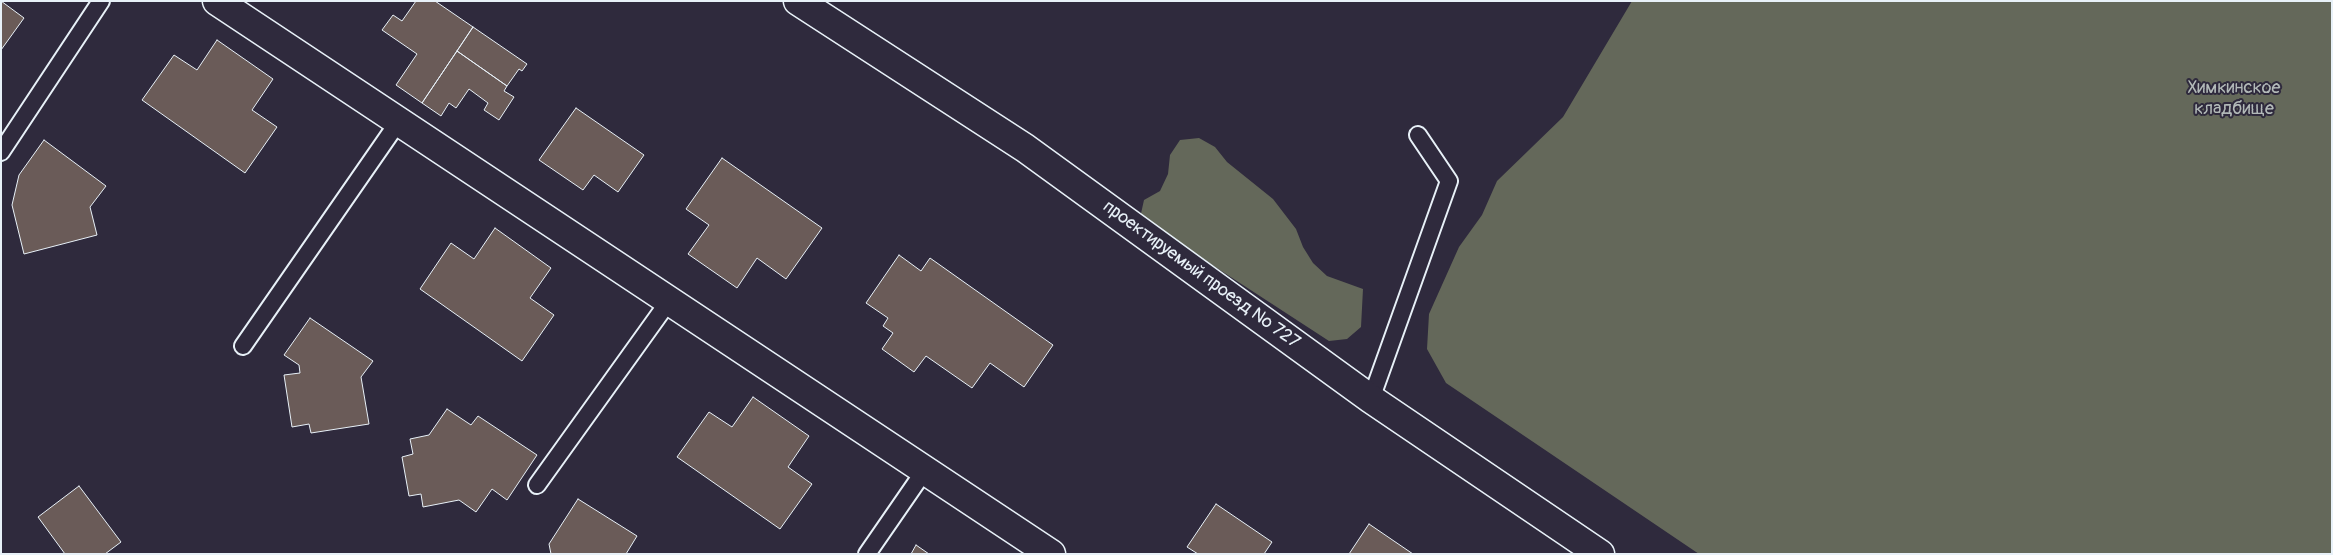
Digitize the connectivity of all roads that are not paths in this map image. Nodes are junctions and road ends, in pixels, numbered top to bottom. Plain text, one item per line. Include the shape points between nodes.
1 (101, 1) edge
2 (217, 1) edge
3 (798, 1) edge
4 (399, 121) junction
5 (1418, 135) dead end
6 (1, 152) edge
7 (669, 301) junction
8 (243, 346) dead end
9 (1371, 399) junction
10 (925, 470) junction
11 (537, 486) dead end
12 (867, 554) edge
13 (1051, 554) edge
14 (1600, 554) edge

1 - 6 lane
2 - 4 street
3 - 9 street, проектируемый проезд № 727 via 1025,148
4 - 7 street
4 - 8 lane
5 - 9 lane via 1449,181
7 - 10 street
7 - 11 lane
9 - 14 street, проектируемый проезд № 727
10 - 12 lane
10 - 13 street

